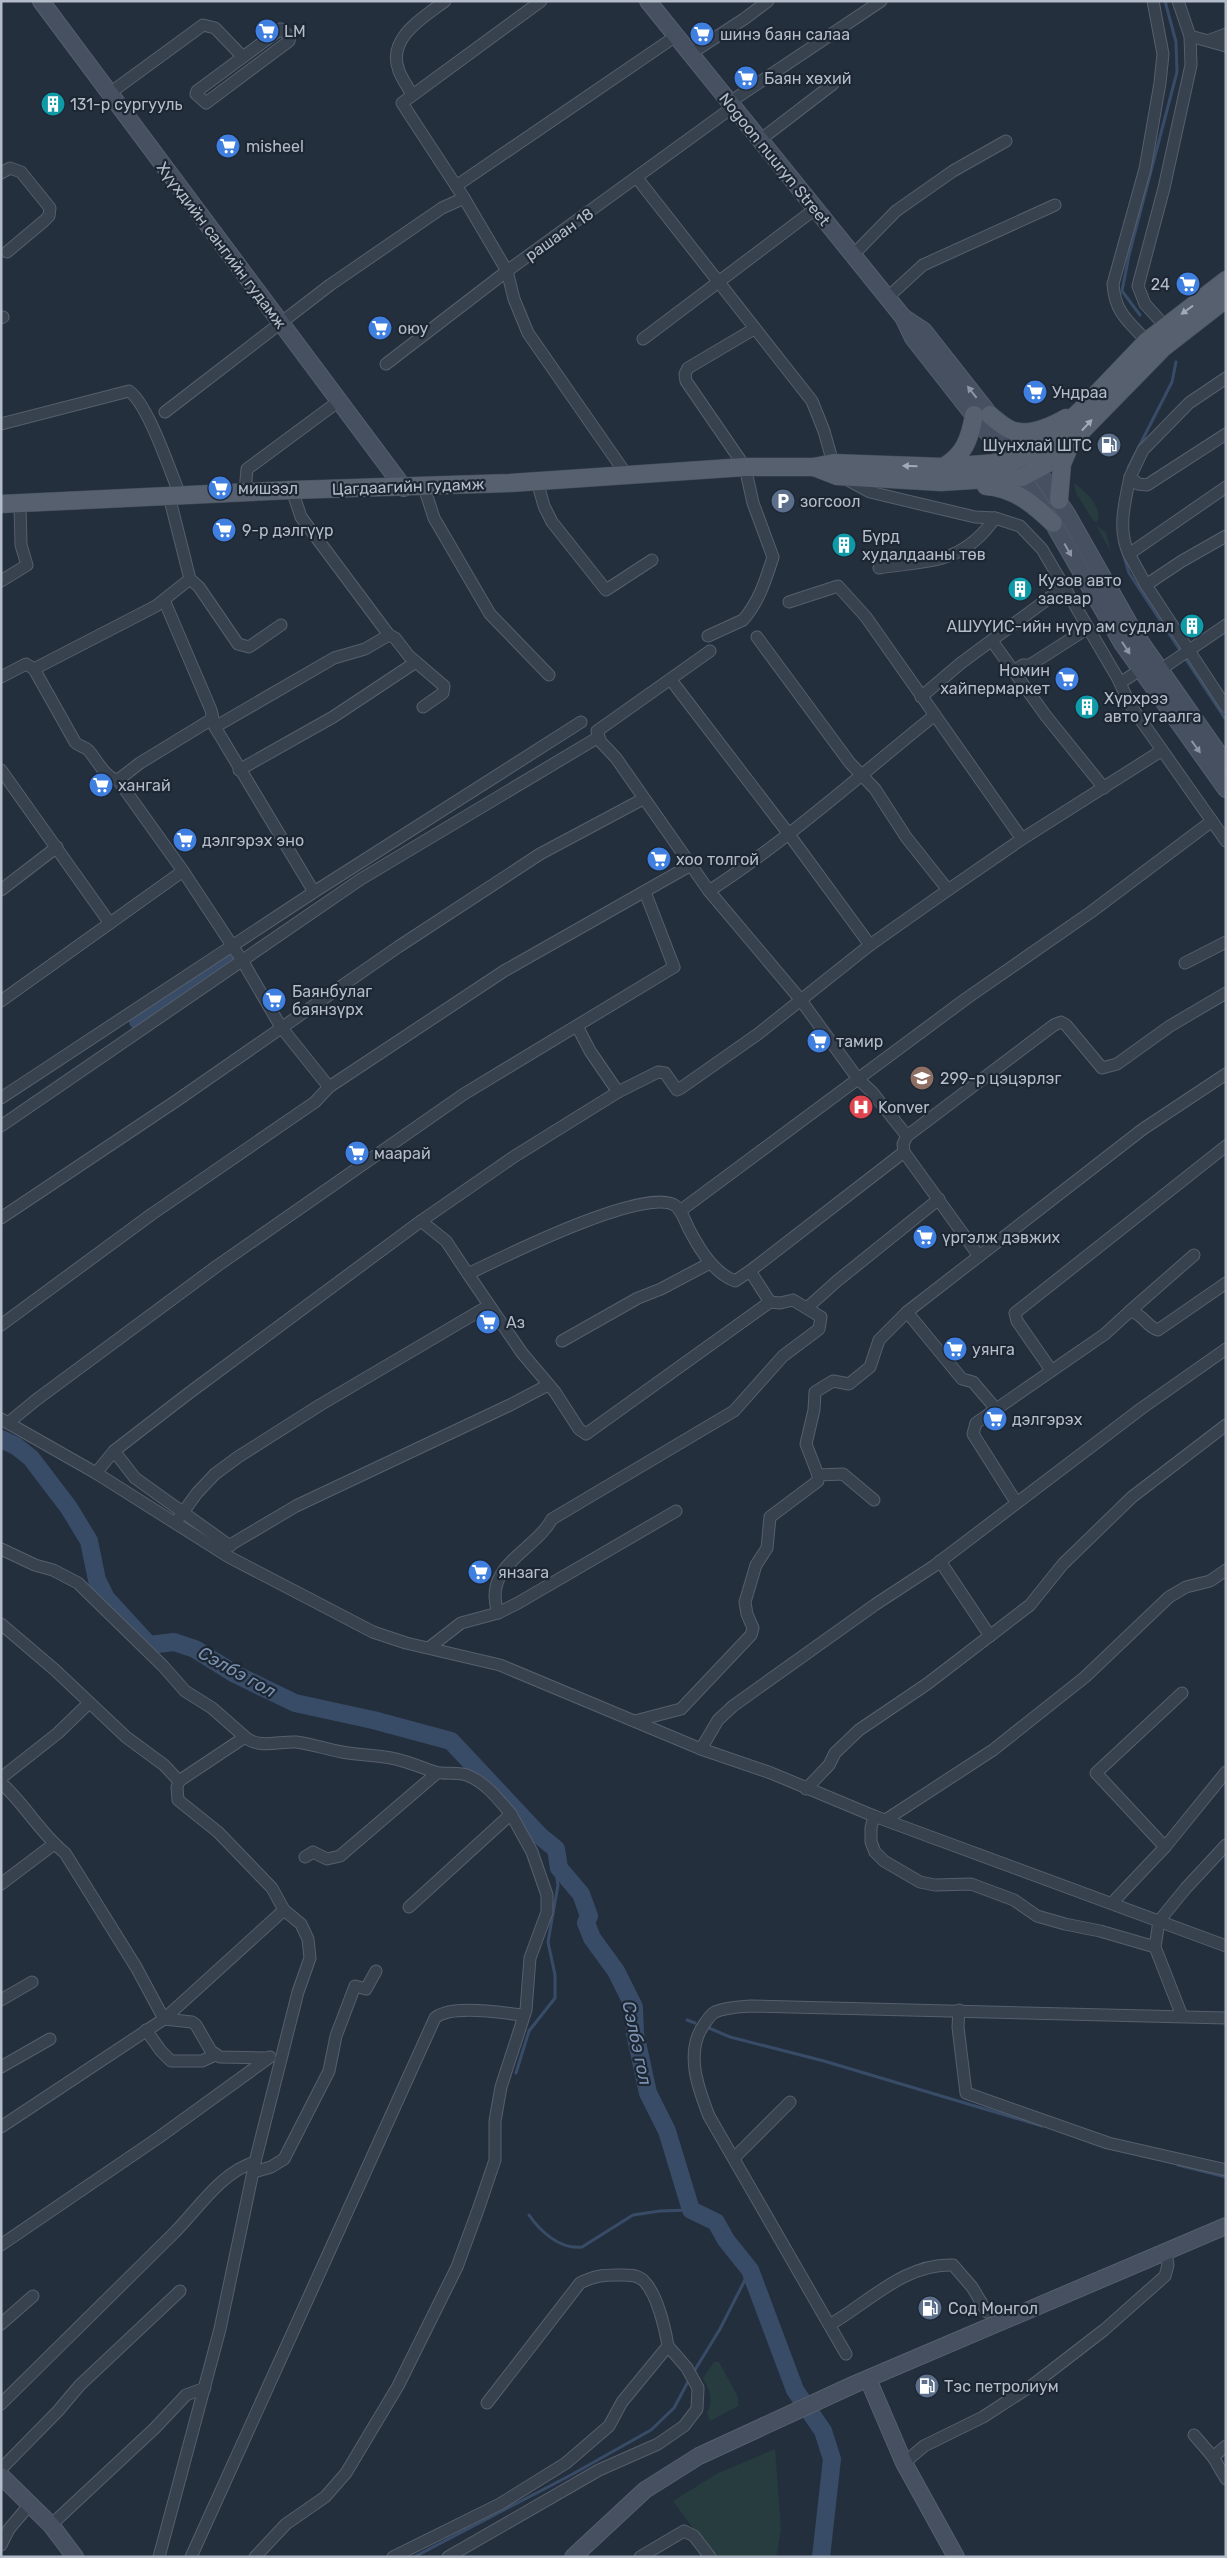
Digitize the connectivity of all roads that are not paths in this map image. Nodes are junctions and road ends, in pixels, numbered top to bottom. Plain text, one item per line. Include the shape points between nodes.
1 (41, 1) edge
2 (445, 1) edge
3 (541, 1) edge
4 (648, 1) edge
5 (768, 1) edge
6 (882, 1) edge
7 (1153, 1) edge
8 (1178, 1) edge
9 (1226, 34) edge
10 (676, 36) junction
11 (1190, 36) junction
12 (1210, 40) junction
13 (1226, 46) edge
14 (690, 54) junction
15 (243, 56) junction
16 (833, 84) dead end
17 (110, 93) junction
18 (412, 95) junction
19 (732, 104) junction
20 (760, 140) junction
21 (1006, 141) dead end
22 (1, 173) edge
23 (638, 178) junction
24 (456, 186) junction
25 (464, 198) junction
26 (1055, 205) dead end
27 (815, 208) junction
28 (7, 252) dead end
29 (852, 256) junction
30 (507, 271) junction
31 (1226, 280) edge
32 (718, 284) junction
33 (888, 297) junction
34 (1226, 299) edge
35 (280, 322) junction
36 (1166, 326) junction
37 (754, 329) junction
38 (643, 339) dead end
39 (1147, 341) junction
40 (386, 364) dead end
41 (1226, 378) edge
42 (339, 401) junction
43 (1081, 410) junction
44 (165, 412) dead end
45 (982, 415) junction
46 (1, 424) edge
47 (1226, 434) edge
48 (1072, 441) junction
49 (1024, 466) junction
50 (745, 467) junction
51 (837, 470) junction
52 (626, 474) junction
53 (942, 475) junction
54 (1130, 477) junction
55 (537, 481) junction
56 (424, 487) junction
57 (1226, 487) edge
58 (404, 488) junction
59 (292, 490) junction
60 (245, 492) junction
61 (175, 496) junction
62 (1059, 500) junction
63 (1, 504) edge
64 (20, 504) junction
65 (995, 518) junction
66 (1053, 523) junction
67 (1226, 536) edge
68 (1129, 554) junction
69 (652, 560) dead end
70 (879, 568) dead end
71 (190, 579) junction
72 (1, 581) edge
73 (1146, 585) junction
74 (1064, 587) junction
75 (164, 600) junction
76 (789, 602) dead end
77 (281, 625) dead end
78 (1226, 625) edge
79 (1112, 626) junction
80 (1090, 633) junction
81 (389, 635) junction
82 (708, 636) dead end
83 (757, 637) dead end
84 (992, 641) junction
85 (1188, 650) junction
86 (710, 651) dead end
87 (416, 662) junction
88 (1166, 666) junction
89 (34, 669) junction
90 (1140, 670) junction
91 (1014, 671) junction
92 (549, 675) dead end
93 (1, 677) edge
94 (671, 680) junction
95 (1120, 683) junction
96 (921, 697) junction
97 (422, 707) dead end
98 (1226, 707) edge
99 (934, 716) junction
100 (582, 722) dead end
101 (213, 723) junction
102 (600, 740) junction
103 (1162, 750) junction
104 (537, 751) junction
105 (1226, 764) edge
106 (549, 767) junction
107 (1, 770) edge
108 (239, 770) junction
109 (862, 774) junction
110 (118, 780) junction
111 (1104, 788) junction
112 (1226, 789) edge
113 (643, 799) junction
114 (1212, 821) junction
115 (788, 833) junction
116 (1022, 839) junction
117 (1226, 841) edge
118 (57, 847) junction
119 (691, 865) junction
120 (183, 871) junction
121 (1, 890) edge
122 (948, 890) junction
123 (709, 891) junction
124 (314, 892) junction
125 (645, 892) junction
126 (109, 922) junction
127 (1226, 942) edge
128 (870, 945) junction
129 (232, 946) junction
130 (243, 962) junction
131 (1186, 963) dead end
132 (1226, 994) edge
133 (800, 999) junction
134 (1, 1000) edge
135 (577, 1026) junction
136 (281, 1027) junction
137 (1226, 1074) edge
138 (858, 1079) junction
139 (329, 1087) junction
140 (618, 1092) junction
141 (1, 1098) edge
142 (1, 1126) edge
143 (906, 1136) junction
144 (1226, 1146) edge
145 (904, 1152) junction
146 (939, 1199) junction
147 (680, 1211) junction
148 (1, 1218) edge
149 (421, 1221) junction
150 (1194, 1255) dead end
151 (979, 1256) junction
152 (710, 1263) junction
153 (750, 1271) junction
154 (468, 1274) junction
155 (1226, 1283) edge
156 (770, 1302) junction
157 (488, 1306) junction
158 (808, 1307) junction
159 (1130, 1311) junction
160 (907, 1312) junction
161 (1, 1325) edge
162 (562, 1341) dead end
163 (1226, 1349) edge
164 (1051, 1370) junction
165 (548, 1385) junction
166 (996, 1410) junction
167 (5, 1421) edge
168 (1226, 1425) edge
169 (114, 1451) junction
170 (96, 1473) junction
171 (818, 1475) junction
172 (874, 1500) dead end
173 (1016, 1502) junction
174 (184, 1511) junction
175 (676, 1511) dead end
176 (176, 1522) junction
177 (225, 1548) junction
178 (1, 1549) edge
179 (940, 1561) junction
180 (1226, 1570) edge
181 (498, 1613) junction
182 (1, 1624) edge
183 (990, 1636) junction
184 (430, 1647) junction
185 (1182, 1694) dead end
186 (89, 1703) junction
187 (635, 1721) junction
188 (245, 1737) junction
189 (701, 1749) junction
190 (1226, 1772) edge
191 (437, 1773) junction
192 (1, 1778) edge
193 (179, 1781) junction
194 (1, 1783) edge
195 (806, 1789) junction
196 (511, 1814) junction
197 (874, 1816) junction
198 (887, 1819) junction
199 (54, 1844) junction
200 (1226, 1845) edge
201 (1165, 1847) junction
202 (305, 1857) dead end
203 (1, 1884) edge
204 (1112, 1904) junction
205 (409, 1907) dead end
206 (284, 1910) junction
207 (1159, 1921) junction
208 (1226, 1946) edge
209 (1155, 1947) junction
210 (376, 1972) dead end
211 (32, 1982) dead end
212 (1, 2000) edge
213 (959, 2010) junction
214 (523, 2015) junction
215 (1182, 2016) junction
216 (1226, 2018) edge
217 (164, 2019) junction
218 (146, 2030) junction
219 (50, 2039) dead end
220 (284, 2047) junction
221 (215, 2055) junction
222 (267, 2058) junction
223 (1, 2067) edge
224 (790, 2102) dead end
225 (1, 2127) edge
226 (734, 2158) junction
227 (254, 2167) junction
228 (1226, 2170) edge
229 (1226, 2226) edge
230 (1, 2245) edge
231 (1166, 2252) junction
232 (180, 2291) dead end
233 (33, 2296) dead end
234 (987, 2312) dead end
235 (1, 2324) edge
236 (830, 2324) junction
237 (668, 2346) junction
238 (846, 2354) dead end
239 (861, 2382) junction
240 (205, 2388) junction
241 (487, 2403) dead end
242 (1, 2404) edge
243 (1194, 2435) dead end
244 (1226, 2446) edge
245 (1213, 2457) junction
246 (904, 2463) junction
247 (1, 2468) edge
248 (1, 2476) edge
249 (1226, 2479) edge
250 (31, 2503) junction
251 (51, 2525) junction
252 (1, 2545) edge
253 (75, 2557) edge
254 (159, 2557) edge
255 (191, 2557) edge
256 (255, 2557) edge
257 (393, 2557) edge
258 (448, 2557) edge
259 (573, 2557) edge
260 (640, 2557) edge
261 (710, 2557) edge
262 (956, 2557) edge

1 - 17 main road, Хүүхдийн сангийн гудамж
2 - 18 street via 407,29 398,48 398,69
3 - 18 street
4 - 10 main road, Nogoon nuuryn Street
5 - 14 street
6 - 19 street, рашаан 18
7 - 39 street via 1163,54 1160,83 1145,169 1113,284 1118,311
8 - 11 street
9 - 12 street
10 - 14 main road, Nogoon nuuryn Street
10 - 24 street
11 - 12 street
11 - 36 street via 1191,64 1185,99 1138,286 1145,304
12 - 13 street
14 - 19 main road, Nogoon nuuryn Street
15 - 15 street via 197,90 196,94 203,102 206,103 290,38 281,29
15 - 17 street via 215,28 205,25
16 - 20 street
17 - 35 main road, Хүүхдийн сангийн гудамж
18 - 24 street via 402,103
19 - 20 main road, Nogoon nuuryn Street
19 - 23 street, рашаан 18
20 - 27 main road, Nogoon nuuryn Street
21 - 29 street via 953,170 896,211
22 - 28 street via 10,168 21,172 50,208 44,222
23 - 30 street, рашаан 18
23 - 32 street
24 - 25 street
25 - 30 street
25 - 35 street via 442,208 383,247
26 - 33 street via 923,265
27 - 29 main road, Nogoon nuuryn Street
27 - 32 street
29 - 33 main road, Nogoon nuuryn Street
30 - 40 street, рашаан 18
30 - 52 street via 528,333
31 -> 36 main road
32 - 37 street
32 - 38 street
33 - 45 main road, Nogoon nuuryn Street via 913,338
48 -> 34 main road via 1163,348
35 - 42 main road, Хүүхдийн сангийн гудамж
35 - 44 street
36 - 39 main road
37 - 50 street via 688,368 685,374 686,381
37 - 51 street via 812,401
39 - 43 main road
41 - 54 street via 1189,403 1143,450
42 - 58 main road, Хүүхдийн сангийн гудамж
42 - 60 street via 247,469
43 - 45 main road via 1036,431 1010,430
43 - 49 main road
45 - 49 main road, Nogoon nuuryn Street
45 - 53 main road via 964,450
46 - 61 street via 129,391 135,395 149,420
47 - 54 street via 1147,484 1138,484
48 - 49 main road
48 - 62 main road via 1062,464
49 - 53 main road, Цагдаагийн гудамж
49 - 62 main road
49 - 66 main road
50 - 51 main road, Цагдаагийн гудамж
50 - 52 main road, Цагдаагийн гудамж
50 - 82 street via 753,503 773,557 757,598 743,620
51 - 53 main road, Цагдаагийн гудамж
51 - 65 street via 870,492 975,517
52 - 55 main road, Цагдаагийн гудамж
53 - 66 main road via 1000,487 1019,495
54 - 68 street via 1122,517
55 - 56 main road, Цагдаагийн гудамж
55 - 69 street via 552,522 606,590
56 - 58 main road, Цагдаагийн гудамж
56 - 92 street via 434,518 490,614
57 - 68 street
58 - 59 main road, Цагдаагийн гудамж
59 - 60 main road, Цагдаагийн гудамж
59 - 81 street via 301,518
60 - 61 main road, Цагдаагийн гудамж
61 - 64 main road, Цагдаагийн гудамж
61 - 71 street
62 - 88 main road via 1112,596
63 - 64 main road, Цагдаагийн гудамж
64 - 72 street via 21,545 27,565
65 - 70 street via 977,540 954,555 911,566
65 - 74 street via 1020,526 1042,549
66 -> 79 main road
67 - 73 street via 1182,560
68 - 73 street
71 - 75 street
71 - 77 street via 238,644 249,647
73 - 85 street
74 - 80 street
74 - 84 street
75 - 89 street
75 - 101 street via 211,710
76 - 96 street via 838,586 866,617
78 - 85 street
79 - 80 street
79 -> 90 main road
80 - 91 street
80 - 95 street
81 - 87 street
81 - 101 street via 365,649 334,658
83 - 109 street via 850,764
84 - 91 street
84 - 96 street
85 - 88 street
85 - 98 street
86 - 94 street
87 - 97 street via 444,689
87 - 108 street via 333,717
88 - 105 main road
89 - 93 street via 26,664
89 - 110 street via 75,742 87,748 109,776
90 - 95 street
90 -> 112 main road
91 - 111 street
94 - 102 street via 597,732
94 - 115 street
95 - 103 street via 1131,706
96 - 99 street
99 - 109 street
99 - 116 street
100 - 104 street
101 - 108 street
101 - 110 street via 140,763
102 - 106 street via 592,740
102 - 113 street
103 - 111 street
103 - 114 street
104 - 106 street
104 - 124 street
106 - 130 street via 361,879 277,935
107 - 118 street
108 - 124 street
109 - 115 street
109 - 122 street
110 - 120 street
111 - 116 street
113 - 119 street
113 - 136 street via 540,854
114 - 117 street
114 - 138 street
115 - 123 street
115 - 128 street
116 - 122 street
118 - 121 street
118 - 126 street
119 - 123 street
119 - 125 street
120 - 126 street
120 - 129 street
122 - 128 street
123 - 133 street
124 - 129 street
125 - 135 street via 674,967
125 - 139 street via 568,932 504,971
126 - 134 street
127 - 131 street
128 - 133 street
129 - 130 street
129 - 141 street
130 - 136 street
130 - 142 street
132 - 143 street via 1170,1026 1108,1068 1102,1068 1066,1025 1061,1022 1054,1025
133 - 138 street
133 - 140 street via 758,1034 677,1090 662,1071
135 - 140 street
135 - 167 street via 464,1094 225,1261
136 - 139 street
136 - 148 street
137 - 151 street via 1143,1129
138 - 143 street
138 - 147 street
139 - 161 street via 315,1102 152,1214
140 - 149 street
143 - 145 street
144 - 164 street via 1015,1312 1017,1321
145 - 146 street
145 - 153 street
146 - 151 street
146 - 158 street
147 - 152 street
147 - 154 street via 662,1201 614,1211 539,1240
149 - 154 street via 446,1241
149 - 169 street
150 - 159 street
151 - 160 street
152 - 153 street via 735,1282
152 - 162 street via 638,1298
153 - 156 street
154 - 157 street
155 - 159 street via 1158,1330 1141,1314
156 - 158 street via 793,1300
156 - 165 street via 586,1434
157 - 165 street
157 - 174 street via 238,1457 216,1474
158 - 181 street via 821,1317 819,1328 783,1356 734,1411 561,1512 540,1537 510,1560 501,1574 494,1601
159 - 164 street via 1105,1334
160 - 166 street via 962,1379 973,1382
160 - 171 street via 879,1340 870,1367 849,1384 833,1381 815,1392 806,1444
163 - 173 street
164 - 166 street
165 - 177 street via 296,1506
166 - 173 street via 976,1423 972,1431
167 - 170 street
168 - 183 street via 1132,1497 1063,1564 1030,1605
169 - 170 street
169 - 174 street via 136,1478
170 - 176 street
171 - 172 street via 843,1474
171 - 187 street via 818,1481 812,1487 770,1517 769,1540 756,1565 745,1602 752,1635 681,1709
173 - 179 street
174 - 176 street
174 - 177 street
175 - 181 street
176 - 177 street
177 - 184 street via 358,1625 390,1638
178 - 188 street via 78,1583 185,1691 212,1708
179 - 183 street
179 - 189 street via 733,1706 718,1720
180 - 198 street via 1210,1581 1186,1587 1170,1597 1085,1677 992,1750
181 - 184 street via 461,1623
182 - 186 street
183 - 195 street via 859,1730
184 - 187 street via 500,1665
185 - 201 street via 1096,1773
186 - 192 street via 58,1733
186 - 193 street via 164,1764
187 - 189 street
188 - 191 street via 258,1744 302,1743 391,1758
188 - 193 street
189 - 195 street
190 - 201 street
191 - 196 street via 460,1772 470,1776 486,1787
191 - 202 street via 340,1856 327,1859 313,1852
193 - 206 street via 178,1800 218,1832 272,1888
194 - 199 street
195 - 197 street
196 - 205 street
196 - 214 street via 532,1852 547,1894 547,1912 530,1958
197 - 198 street
197 - 209 street via 871,1842 875,1852 920,1882 971,1884 1014,1900 1037,1916
198 - 204 street
199 - 203 street
199 - 217 street via 65,1853 101,1909
200 - 207 street
201 - 204 street
204 - 207 street
206 - 217 street
206 - 220 street via 301,1924 308,1940 310,1958
207 - 208 street
207 - 209 street
209 - 215 street
210 - 227 street via 366,1989 355,1986 336,2036 329,2071 284,2159 271,2167
211 - 212 street
213 - 215 street
213 - 226 street via 750,2006 725,2008 713,2013 694,2045 695,2068 709,2116
213 - 228 street via 960,2053 966,2093 1108,2143
214 - 255 street via 465,2011 445,2013 435,2018
214 - 256 street via 501,2087 495,2121 494,2160 457,2268 398,2386 346,2474 325,2497 286,2524
215 - 216 street
217 - 218 street
217 - 221 street via 192,2022
218 - 221 street via 171,2061 202,2062
218 - 225 street
219 - 223 street
220 - 222 street
220 - 227 street
221 - 222 street
222 - 230 street via 158,2138
224 - 226 street
226 - 236 street
227 - 240 street
227 - 242 street via 240,2167 220,2184
229 - 231 main road
231 - 239 main road
231 - 246 street via 1168,2265 1165,2276 1104,2330 1034,2384 983,2417 924,2446
232 - 247 street via 84,2380
233 - 235 street
234 - 236 street via 953,2265 941,2264 905,2275
236 - 238 street
237 - 241 street via 655,2299 644,2280 634,2275 596,2274 580,2283
237 - 257 street via 622,2402 609,2426 566,2463 500,2504
237 - 258 street via 697,2384 699,2400 697,2409 673,2435 599,2470
239 - 246 main road
239 - 259 main road via 699,2456 652,2485
240 - 251 street via 186,2395
240 - 254 street
243 - 245 street
244 - 245 street
245 - 249 street
246 - 262 main road
248 - 250 main road
250 - 251 main road
250 - 252 street
251 - 253 main road
260 - 261 street via 684,2531 694,2536

